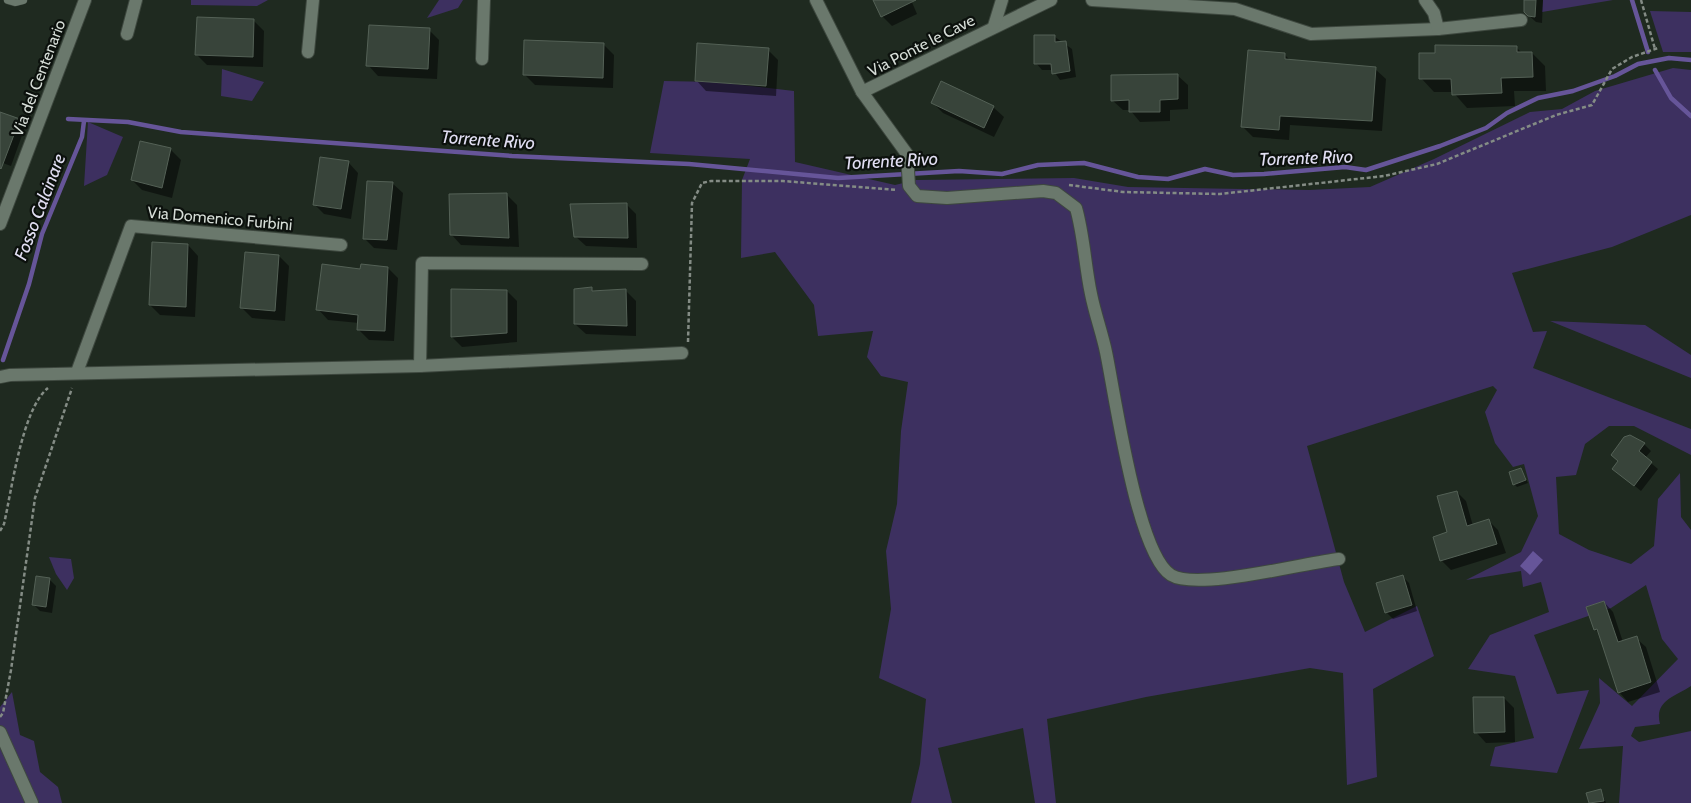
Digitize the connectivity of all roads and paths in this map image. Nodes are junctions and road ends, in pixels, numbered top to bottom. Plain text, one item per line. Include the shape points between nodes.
1 (8, 0) edge
2 (23, 0) edge
3 (85, 0) edge
4 (136, 0) edge
5 (313, 0) edge
6 (484, 0) edge
7 (816, 0) edge
8 (1002, 0) edge
9 (1051, 0) edge
10 (1092, 0) edge
11 (1424, 0) edge
12 (1641, 0) edge
13 (1521, 20) dead end
14 (994, 26) junction
15 (1438, 28) junction
16 (127, 34) dead end
17 (308, 52) dead end
18 (482, 59) dead end
19 (862, 92) junction
20 (1065, 184) dead end
21 (910, 188) junction
22 (0, 224) edge
23 (341, 245) dead end
24 (642, 264) dead end
25 (682, 353) joint
26 (420, 366) junction
27 (77, 372) junction
28 (3, 375) edge
29 (52, 387) dead end
30 (0, 531) edge
31 (1339, 559) dead end
32 (0, 717) edge
33 (0, 732) edge
34 (32, 803) edge

1 - 2 lane
3 - 22 street, Via del Centenario
4 - 16 street
5 - 17 street
6 - 18 street
7 - 19 street, Via Ponte le Cave
8 - 14 street, Via Ponte le Cave
9 - 14 street, Via Ponte le Cave
10 - 15 street via 1235,9 1311,34
11 - 15 street via 1434,13
12 - 20 path via 1656,49 1612,69 1592,105 1556,115 1437,164 1384,176 1220,194 1123,192
13 - 15 street
14 - 19 street, Via Ponte le Cave
19 - 21 street, Via Ponte le Cave via 908,159
21 - 25 path via 783,181 711,181 702,184 692,203 688,343
21 - 31 street via 917,196 947,198 1043,191 1056,193 1076,208 1091,294 1140,512 1152,552 1171,574 1198,580 1250,575
23 - 27 street, Via Domenico Furbini via 131,226
24 - 26 street via 422,263
25 - 26 street
26 - 27 street
27 - 28 street
27 - 32 path via 36,498 11,670
29 - 30 path via 47,388 35,403 26,427
33 - 34 street

